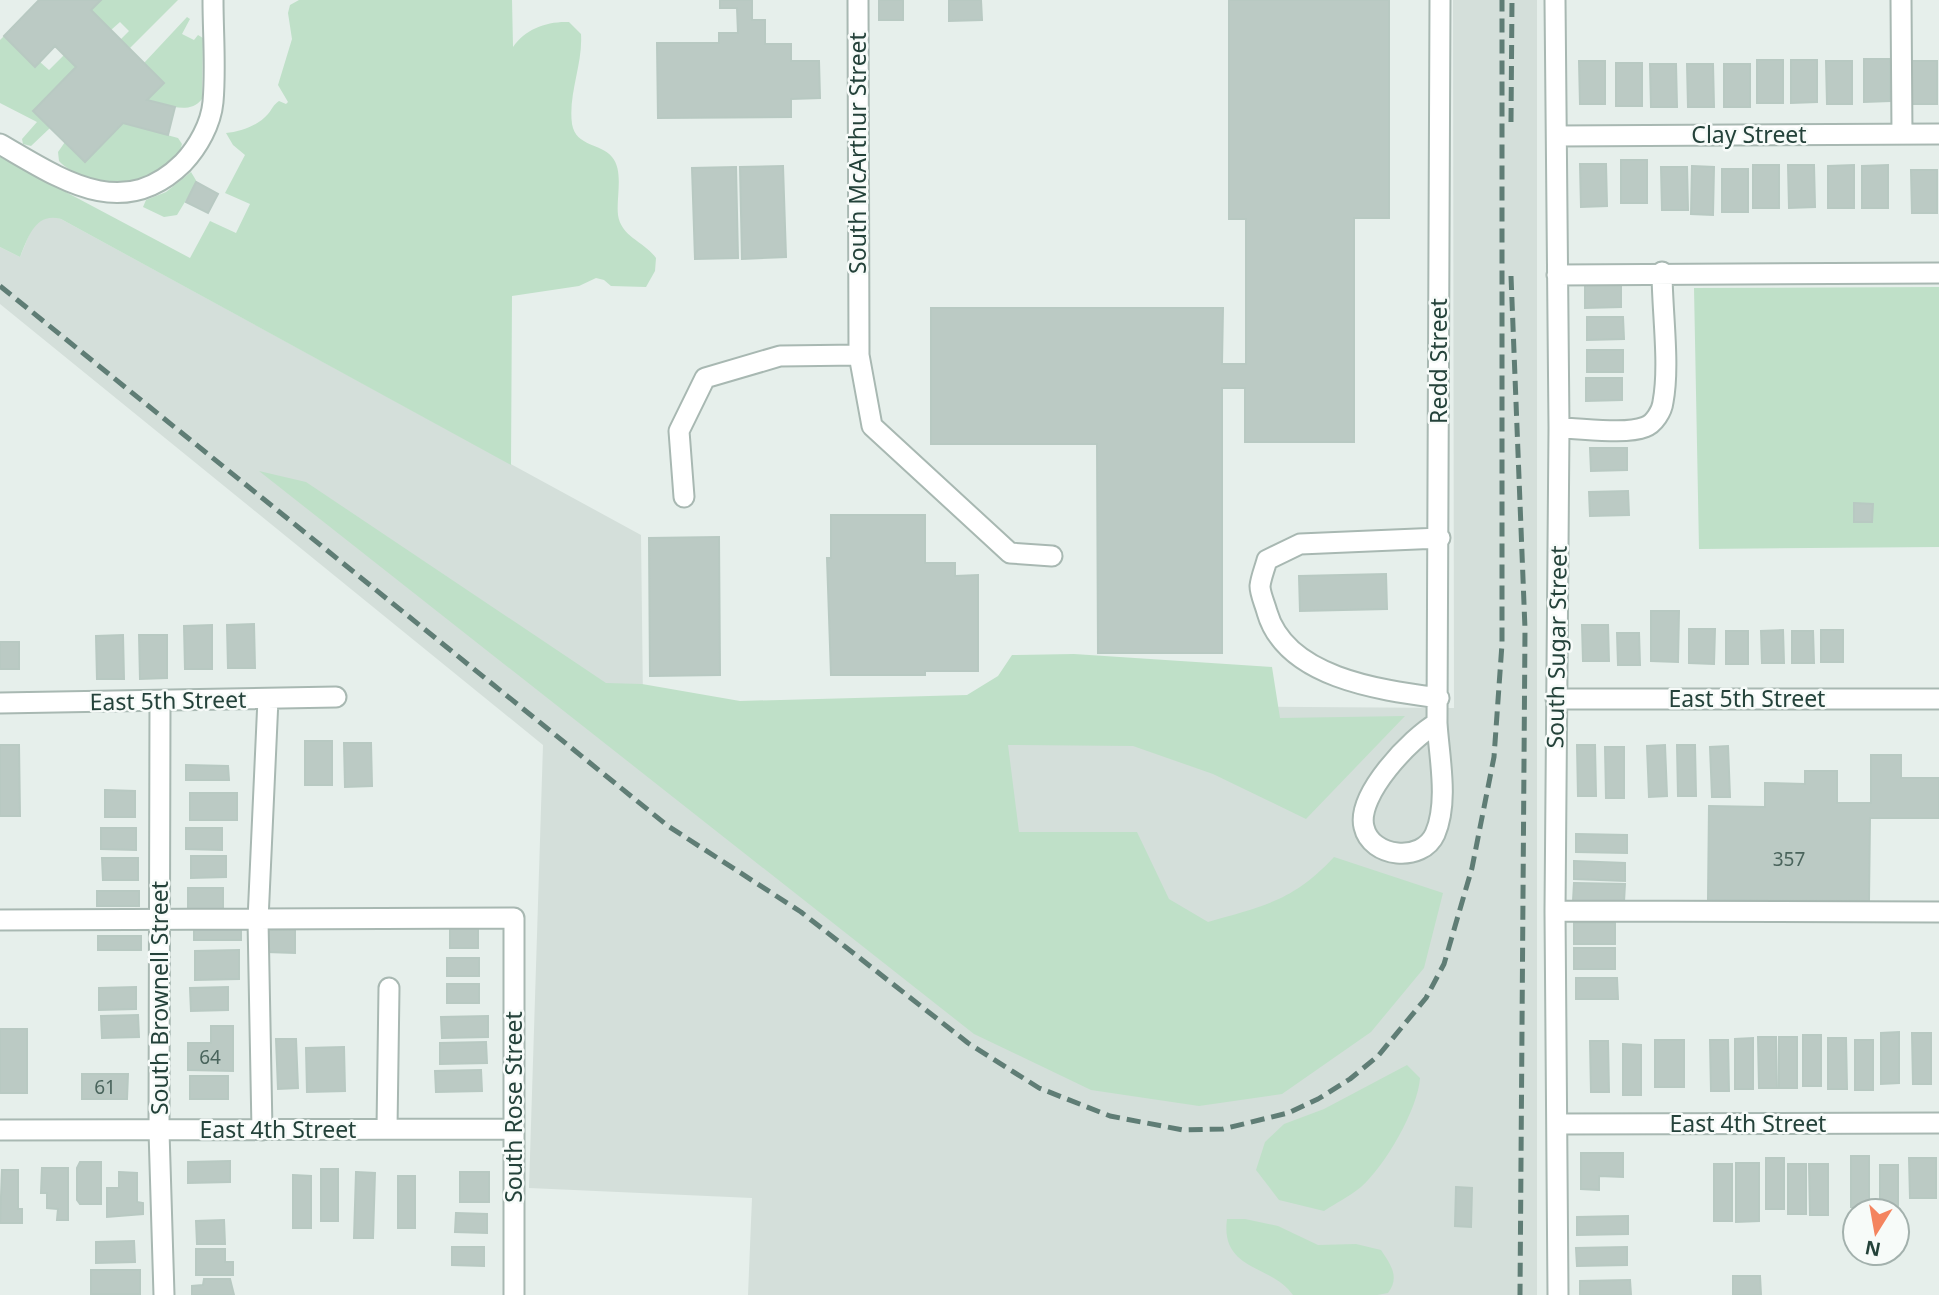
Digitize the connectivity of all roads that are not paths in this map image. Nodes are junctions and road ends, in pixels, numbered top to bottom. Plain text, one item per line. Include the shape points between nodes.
1 (213, 0) edge
2 (858, 0) edge
3 (1440, 0) edge
4 (1555, 0) edge
5 (1901, 0) edge
6 (1902, 134) junction
7 (1939, 134) edge
8 (1558, 136) junction
9 (0, 144) edge
10 (1662, 272) junction
11 (1939, 273) edge
12 (1558, 275) junction
13 (859, 355) junction
14 (1559, 428) junction
15 (684, 497) dead end
16 (1440, 538) junction
17 (1052, 556) dead end
18 (336, 697) dead end
19 (1439, 698) junction
20 (268, 699) junction
21 (1556, 699) junction
22 (1939, 699) edge
23 (160, 702) junction
24 (0, 703) edge
25 (1437, 723) junction
26 (1555, 911) junction
27 (1939, 912) edge
28 (0, 920) edge
29 (160, 920) junction
30 (258, 920) junction
31 (389, 988) dead end
32 (1939, 1123) edge
33 (1557, 1124) junction
34 (387, 1129) junction
35 (514, 1129) junction
36 (0, 1130) edge
37 (262, 1130) junction
38 (159, 1131) junction
39 (164, 1295) edge
40 (514, 1295) edge
41 (1558, 1295) edge

1 - 9 street via 213,103 192,154 169,176 140,190 117,194 88,189 50,174
2 - 13 street, South McArthur Street
3 - 16 street, Redd Street
4 - 8 street, South Sugar Street
5 - 6 street
6 - 7 street, Clay Street
6 - 8 street, Clay Street
8 - 12 street, South Sugar Street
10 - 11 street
10 - 12 street
10 - 14 street via 1665,374 1663,404 1656,418 1646,427
12 - 14 street, South Sugar Street
13 - 15 street via 780,356 705,379 679,431
13 - 17 street, South McArthur Street via 872,426 1010,553
14 - 21 street, South Sugar Street
16 - 19 street, Redd Street
16 - 19 street via 1300,544 1267,560 1260,587 1273,631 1291,652 1322,670 1407,694
18 - 20 street, East 5th Street
19 - 25 street, Redd Street
20 - 23 street, East 5th Street
20 - 30 street
21 - 22 street, East 5th Street
21 - 26 street, South Sugar Street
23 - 24 street, East 5th Street
23 - 29 street, South Brownell Street
25 - 25 street, Redd Street via 1441,792 1435,834 1427,846 1410,854 1386,850 1373,842 1364,828 1364,808 1390,766
26 - 27 street
26 - 33 street, South Sugar Street
28 - 29 street
29 - 30 street
29 - 38 street, South Brownell Street
30 - 35 street, South Rose Street via 514,918
30 - 37 street
31 - 34 street
32 - 33 street, East 4th Street
33 - 41 street, South Sugar Street
34 - 35 street, East 4th Street
34 - 37 street, East 4th Street
35 - 40 street, South Rose Street
36 - 38 street, East 4th Street
37 - 38 street, East 4th Street
38 - 39 street, South Brownell Street

